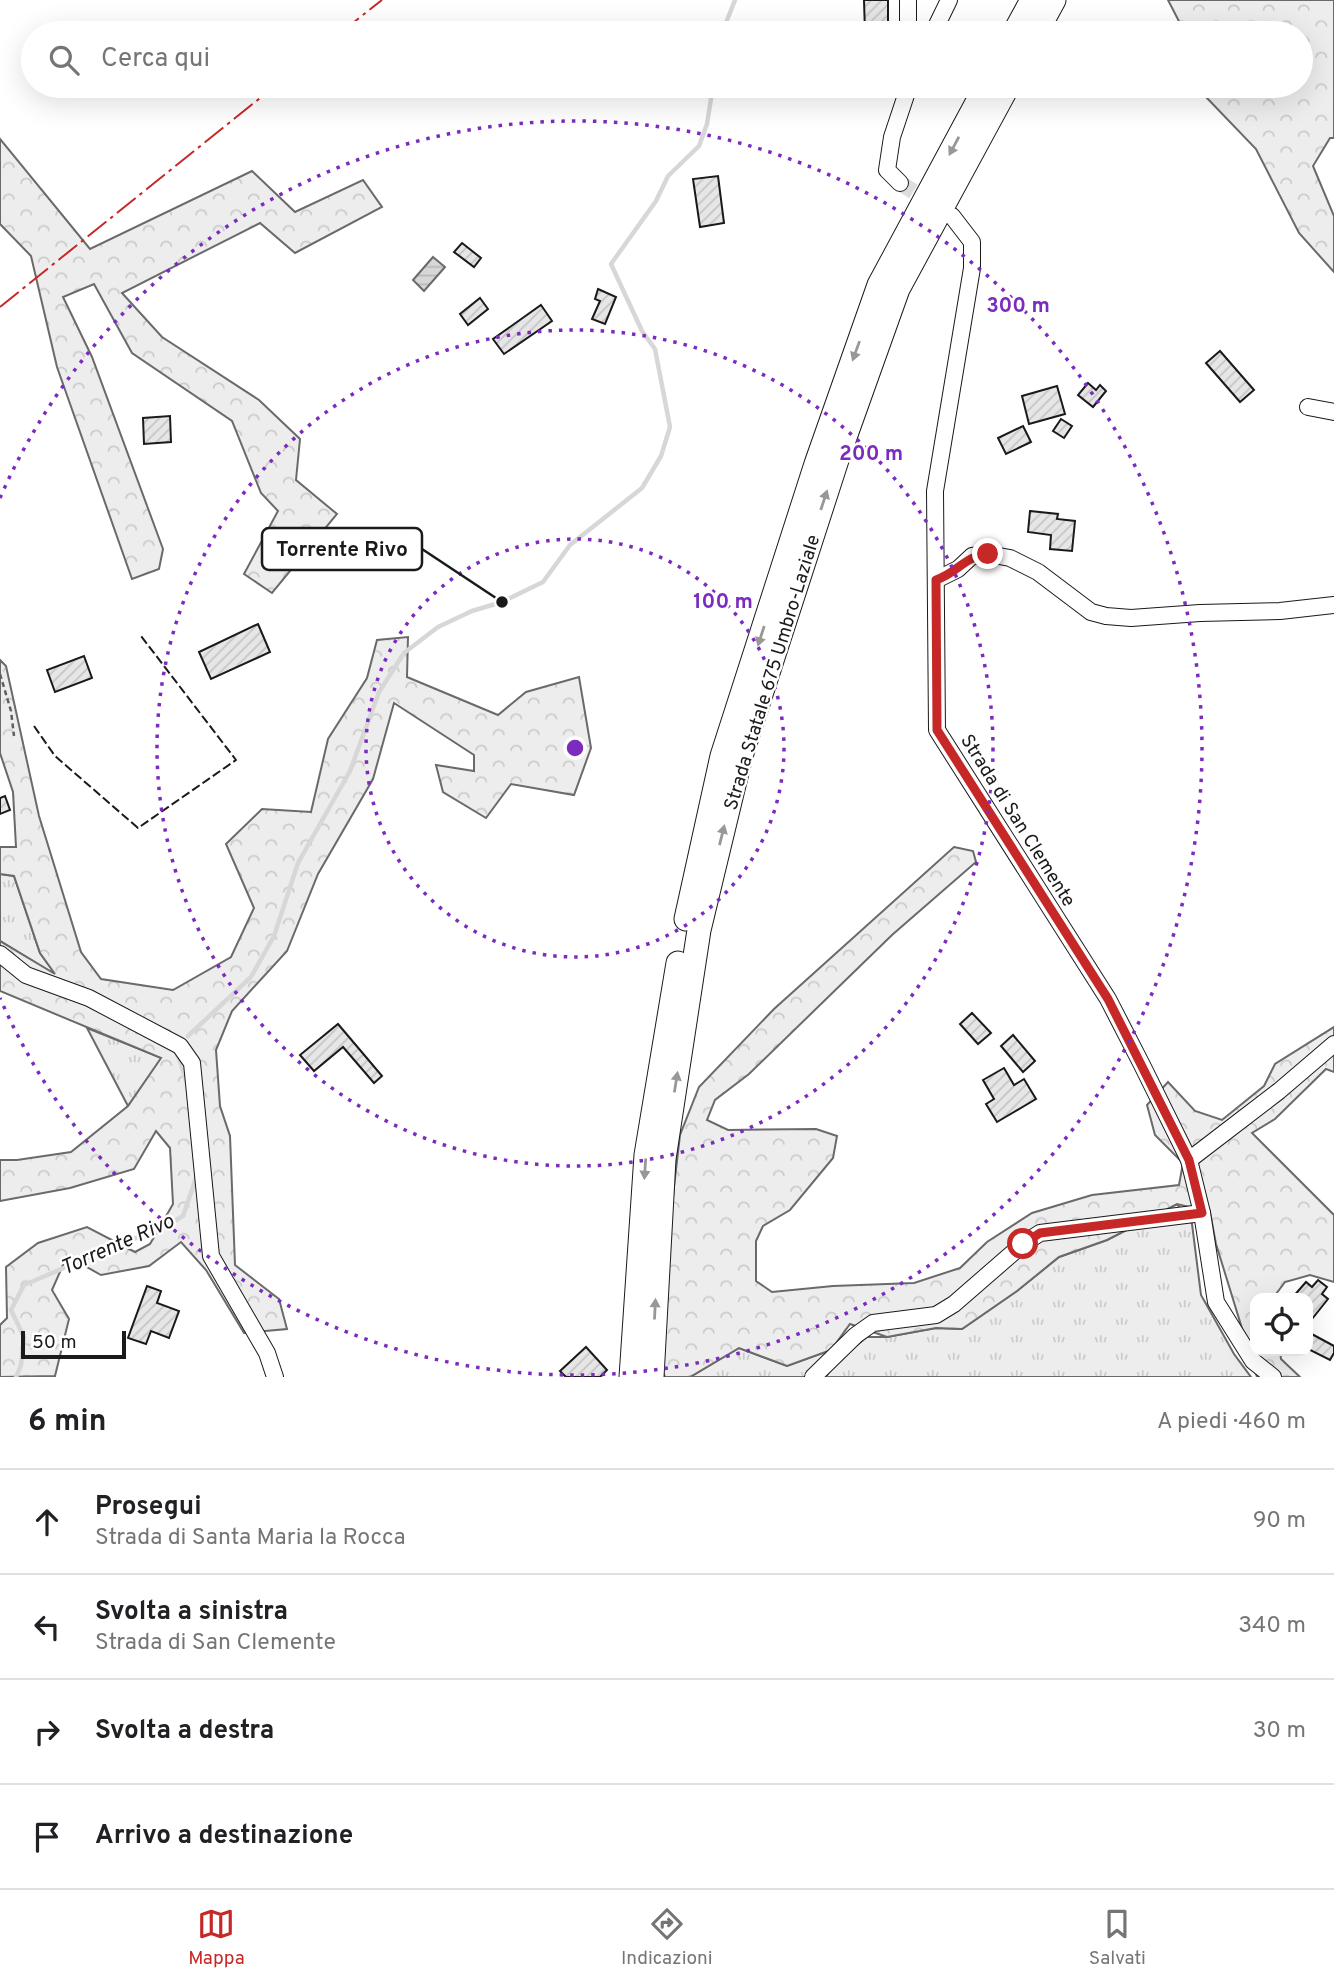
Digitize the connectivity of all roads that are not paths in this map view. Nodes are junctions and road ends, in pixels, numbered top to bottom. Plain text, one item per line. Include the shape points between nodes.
1 (908, 0) edge
2 (949, 0) edge
3 (1032, 0) edge
4 (1054, 0) edge
5 (908, 21) edge
6 (939, 21) edge
7 (1021, 21) edge
8 (1043, 21) edge
9 (904, 98) edge
10 (980, 98) edge
11 (1001, 98) edge
12 (900, 183) tunnel mouth
13 (952, 216) dead end
14 (1308, 407) dead end
15 (1334, 412) edge
16 (936, 580) junction
17 (1334, 605) edge
18 (0, 954) edge
19 (1334, 1044) edge
20 (1189, 1160) junction
21 (1202, 1213) junction
22 (275, 1377) edge
23 (631, 1377) edge
24 (652, 1377) edge
25 (813, 1377) edge
26 (1273, 1377) edge

1 - 5 street
2 - 6 street
3 - 7 highway
4 - 8 highway
9 - 12 street via 887,170
10 -> 23 highway, Strada Statale 675 Umbro-Laziale via 879,285 722,756 685,922 646,1156
24 -> 11 highway, Strada Statale 675 Umbro-Laziale via 664,1159 699,930 741,756 898,289
13 - 16 street, Strada di San Clemente via 972,243 972,268 935,491
14 - 15 street
16 - 17 street via 972,556 988,554 1010,558 1038,572 1091,612 1106,616
16 - 20 street, Strada di San Clemente via 937,730 1108,999
18 - 22 street via 26,975 89,998 180,1046 192,1063 211,1256 267,1353
19 - 20 street
20 - 21 street, Strada di San Clemente
21 - 25 street via 1040,1233 954,1304 936,1315 873,1323
21 - 26 street, Strada di San Clemente via 1216,1302 1253,1361

